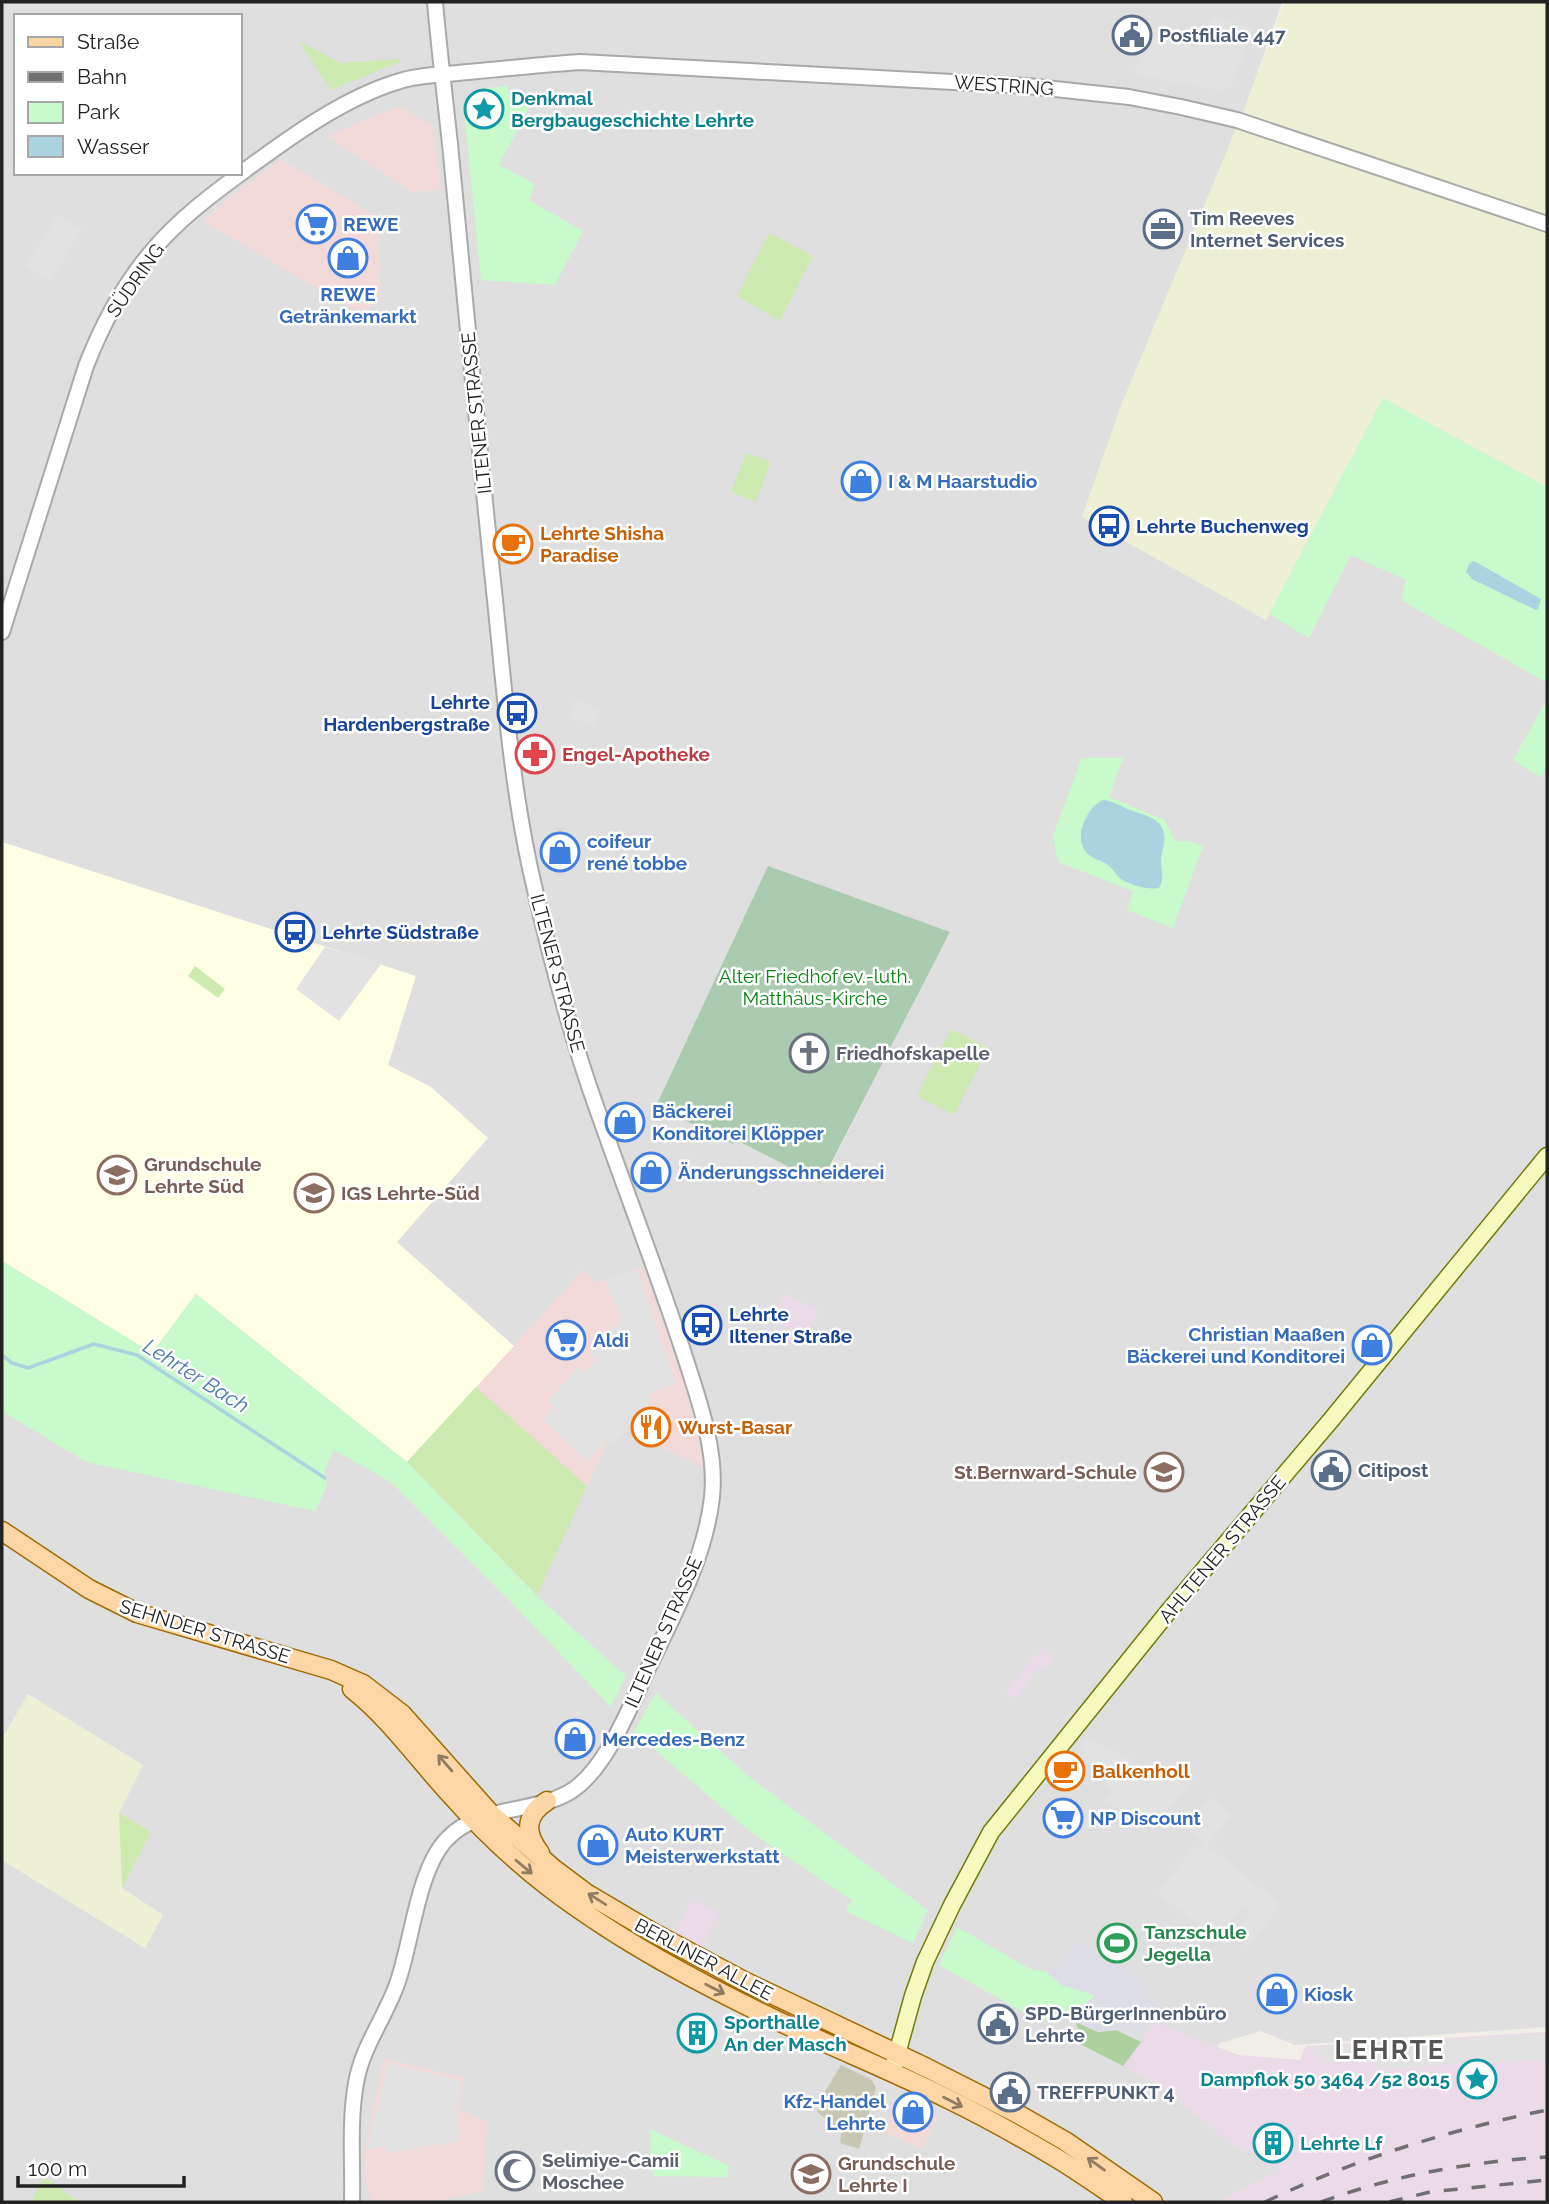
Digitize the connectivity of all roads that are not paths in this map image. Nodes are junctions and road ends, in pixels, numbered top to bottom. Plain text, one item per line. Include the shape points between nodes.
1 (435, 2) edge
2 (442, 75) junction
3 (242, 173) edge
4 (239, 175) edge
5 (1547, 224) edge
6 (2, 632) edge
7 (1547, 1156) edge
8 (2, 1531) edge
9 (547, 1801) junction
10 (482, 1817) junction
11 (554, 1869) junction
12 (897, 2053) junction
13 (892, 2072) junction
14 (352, 2202) edge
15 (1123, 2202) edge
16 (1153, 2202) edge

1 - 2 street, ILTENER STRASSE
2 - 3 street, SÜDRING via 379,88 305,128
2 - 5 street, WESTRING via 580,62 1014,85 1115,95 1237,120
2 - 9 street, ILTENER STRASSE via 488,540 529,862 565,1010 690,1373 713,1474 707,1524 690,1579 633,1702 591,1774 573,1790
4 - 6 street, SÜDRING via 207,198 152,251 103,327 86,366
7 - 12 main road, AHLTENER STRASSE via 991,1832 925,1962
8 - 10 main road, SEHNDER STRASSE via 125,1608 303,1661 329,1673 367,1701
9 - 10 street, ILTENER STRASSE
9 - 11 main road via 531,1818 529,1832
10 - 11 main road, BERLINER ALLEE
10 -> 13 main road, BERLINER ALLEE via 522,1866 614,1933 733,1998
10 - 14 street via 445,1841 426,1876 398,1981 356,2078
12 -> 11 main road, BERLINER ALLEE via 690,1954
12 - 13 main road, AHLTENER STRASSE
16 -> 12 main road, BERLINER ALLEE via 1021,2115
13 -> 15 main road, BERLINER ALLEE via 1009,2130

